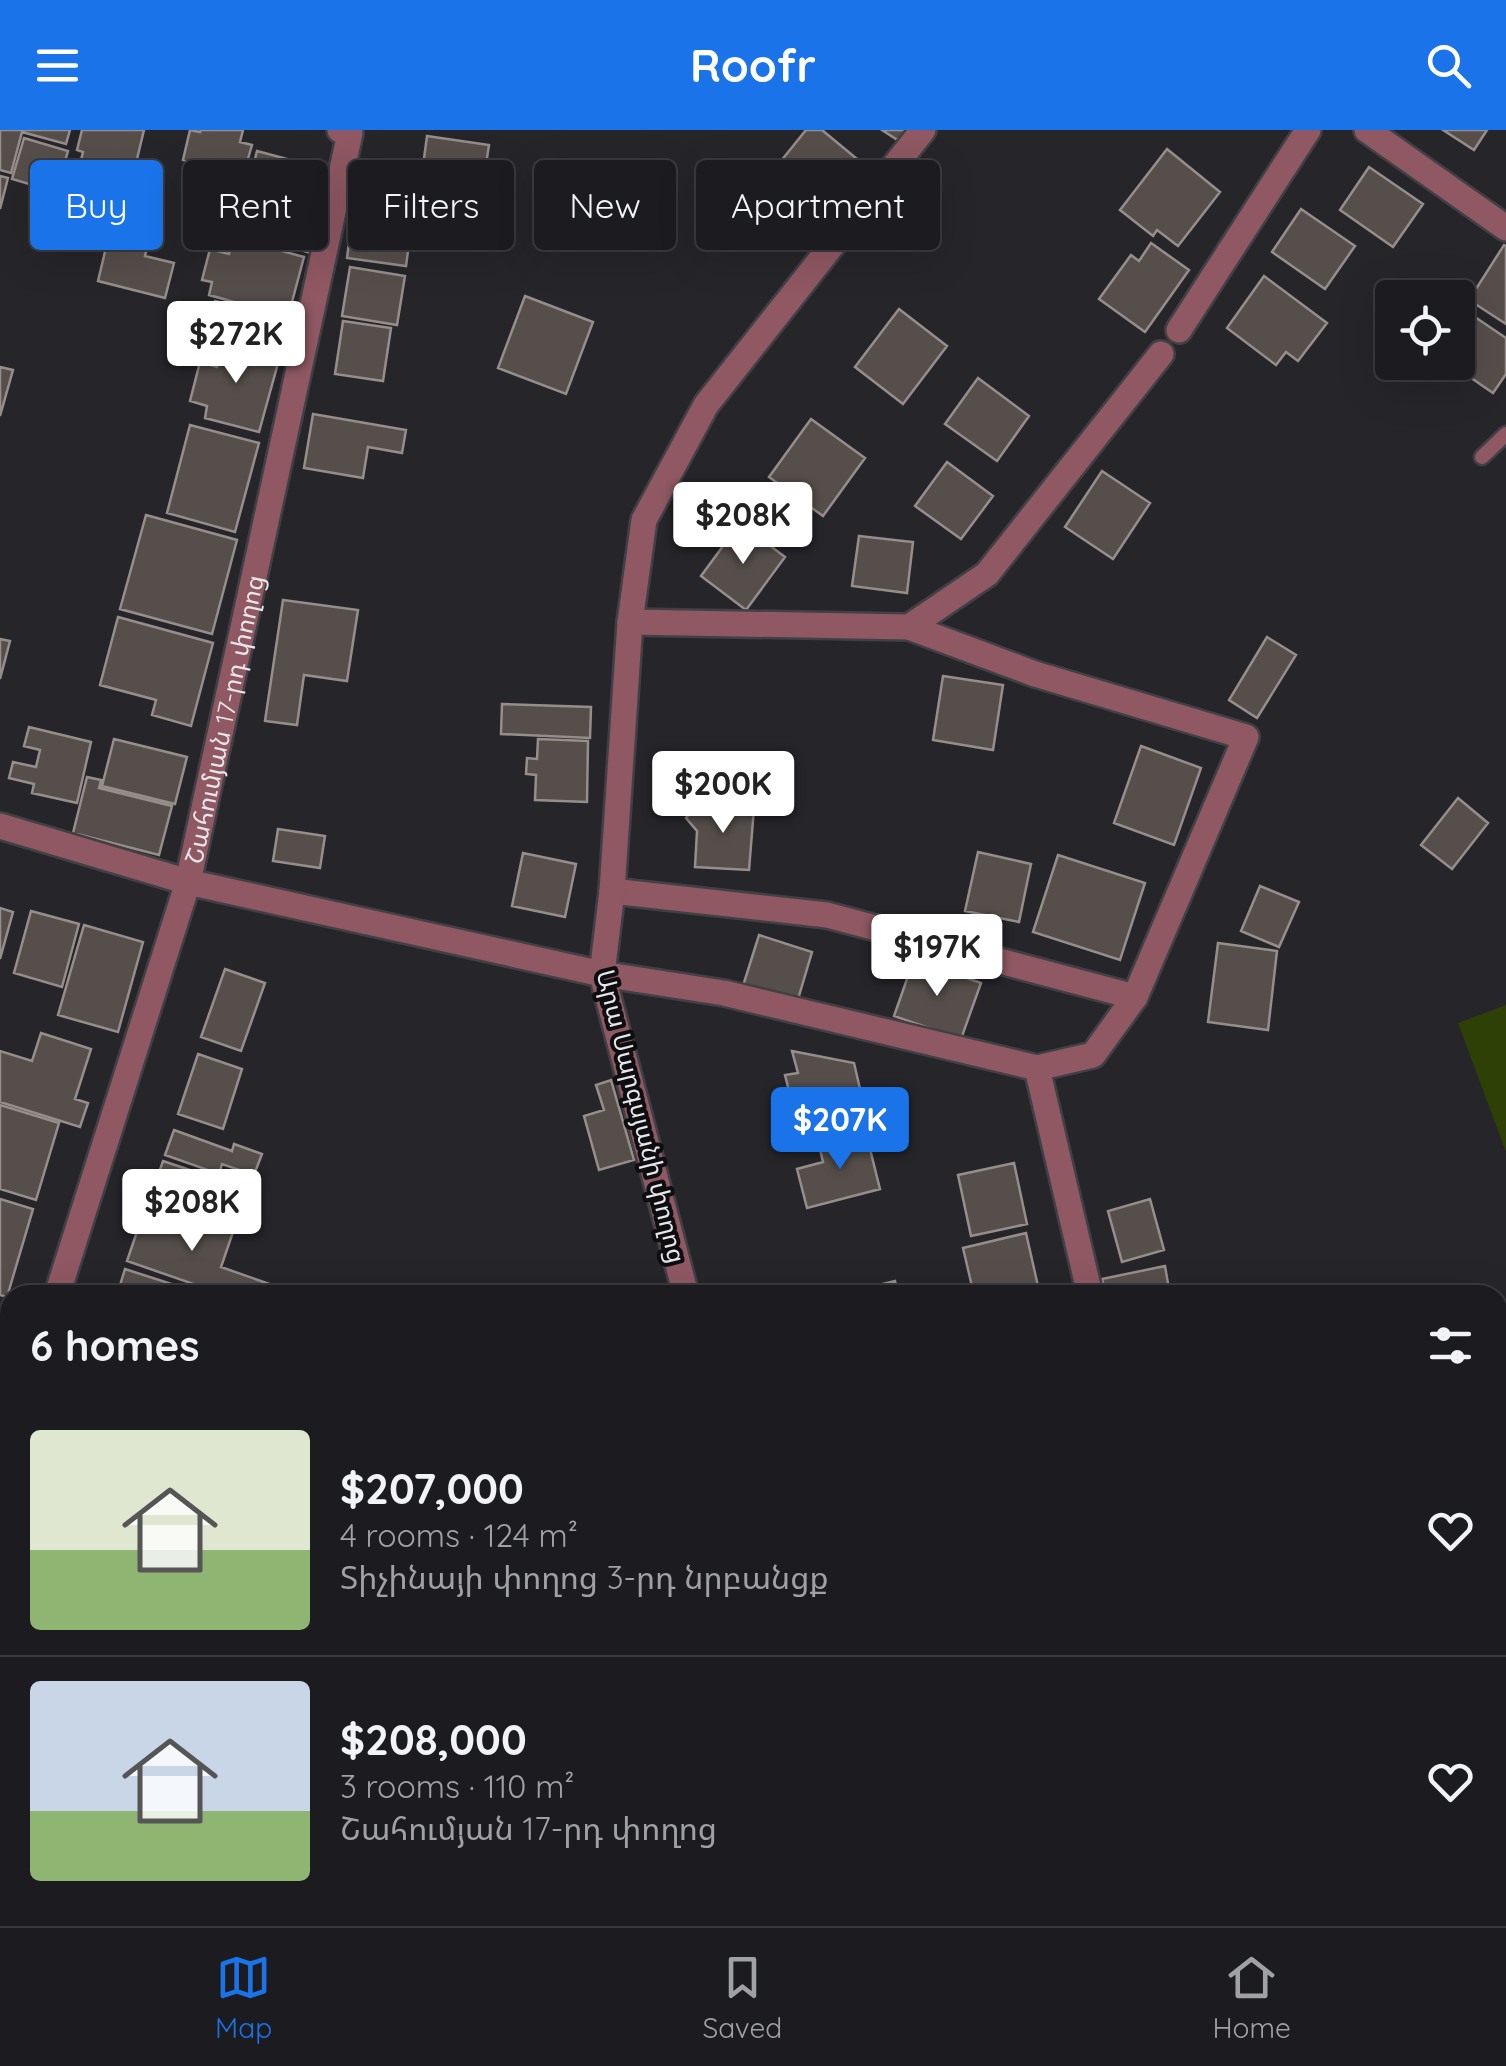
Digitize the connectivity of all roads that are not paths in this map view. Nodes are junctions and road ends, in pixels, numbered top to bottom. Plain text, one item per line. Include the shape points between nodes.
1 (922, 130) edge
2 (1308, 130) edge
3 (1367, 130) edge
4 (345, 132) edge
5 (1506, 228) edge
6 (1179, 330) dead end
7 (1162, 354) dead end
8 (1506, 434) edge
9 (1482, 457) dead end
10 (630, 622) junction
11 (909, 628) junction
12 (0, 826) edge
13 (188, 882) junction
14 (612, 891) junction
15 (602, 974) junction
16 (1134, 997) junction
17 (1037, 1068) junction
18 (61, 1285) edge
19 (683, 1285) edge
20 (1088, 1285) edge

1 - 10 street, Արա Սարգսյանի փողոց via 706,404 644,520
2 - 6 street
3 - 5 street
4 - 13 street, Շահումյան 17-րդ փողոց
7 - 11 street via 986,574
8 - 9 lane
10 - 11 street
10 - 14 street, Արա Սարգսյանի փողոց
11 - 16 street via 1035,674 1246,736
12 - 13 street
13 - 15 street
13 - 18 street, Շահումյան 17-րդ փողոց
14 - 15 street, Արա Սարգսյանի փողոց
14 - 16 street via 827,915
15 - 17 street via 724,993
15 - 19 street, Արա Սարգսյանի փողոց
16 - 17 street via 1093,1055
17 - 20 street

